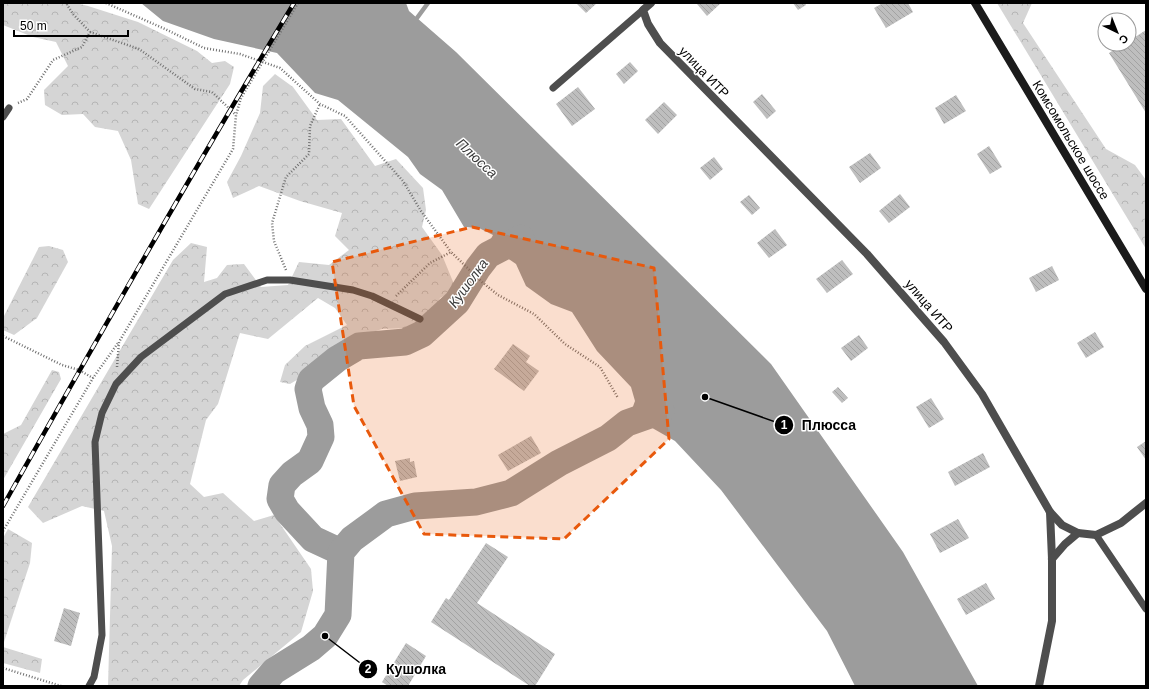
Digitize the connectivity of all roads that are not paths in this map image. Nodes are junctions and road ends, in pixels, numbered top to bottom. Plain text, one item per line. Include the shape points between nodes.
1 (651, 3) edge
2 (975, 3) edge
3 (644, 10) junction
4 (553, 88) dead end
5 (8, 108) road end
6 (3, 117) edge
7 (1146, 289) edge
8 (420, 319) dead end
9 (1146, 503) edge
10 (1050, 512) junction
11 (1078, 533) junction
12 (1096, 535) junction
13 (1052, 559) junction
14 (1146, 609) edge
15 (89, 686) edge
16 (1039, 686) edge

1 - 3 street
2 - 7 main road, Комсомольское шоссе
3 - 4 lane
3 - 10 street, улица ИТР via 648,24 660,43 867,254 944,342 982,394
5 - 6 lane
8 - 15 lane via 372,296 353,290 290,280 267,280 225,294 141,357 116,384 102,413 96,442 102,635 94,678
9 - 12 street via 1121,523
10 - 11 street via 1062,525
10 - 13 street, улица ИТР
11 - 12 street
11 - 13 street
12 - 14 lane
13 - 16 street, улица ИТР via 1052,621

